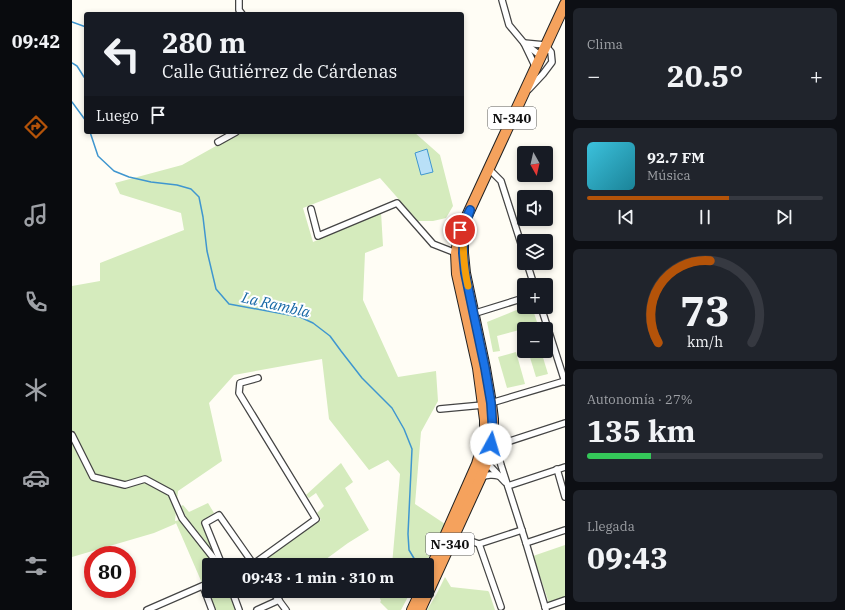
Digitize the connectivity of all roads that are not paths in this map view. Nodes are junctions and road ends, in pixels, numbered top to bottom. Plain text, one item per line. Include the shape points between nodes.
1 (239, 0) edge
2 (502, 0) edge
3 (565, 4) edge
4 (241, 12) edge
5 (524, 43) junction
6 (545, 45) junction
7 (541, 56) junction
8 (536, 68) junction
9 (520, 101) junction
10 (232, 134) edge
11 (218, 142) dead end
12 (488, 168) junction
13 (311, 209) dead end
14 (470, 210) junction
15 (518, 234) edge
16 (456, 252) junction
17 (517, 300) edge
18 (472, 304) junction
19 (479, 312) junction
20 (543, 314) edge
21 (476, 324) junction
22 (258, 378) dead end
23 (565, 381) edge
24 (487, 404) junction
25 (440, 408) dead end
26 (565, 423) edge
27 (72, 435) edge
28 (489, 435) junction
29 (497, 452) junction
30 (482, 463) junction
31 (501, 465) junction
32 (565, 467) edge
33 (557, 470) junction
34 (499, 476) junction
35 (480, 479) junction
36 (508, 486) junction
37 (565, 497) edge
38 (522, 530) junction
39 (565, 530) edge
40 (454, 535) junction
41 (526, 543) junction
42 (479, 544) junction
43 (213, 558) edge
44 (219, 558) edge
45 (248, 558) edge
46 (263, 558) edge
47 (434, 562) edge
48 (202, 587) edge
49 (209, 598) edge
50 (235, 598) edge
51 (418, 598) edge
52 (279, 600) joint
53 (565, 600) edge
54 (501, 607) dead end
55 (150, 609) edge
56 (546, 609) edge
57 (212, 610) edge
58 (239, 610) edge
59 (257, 610) edge
60 (286, 610) edge
61 (412, 610) edge
62 (420, 610) edge

1 - 4 street
2 - 5 street via 510,26
3 - 6 highway, N-340
5 - 6 street
5 - 7 street
5 - 8 street
6 - 7 highway, N-340
6 - 9 street via 551,52 552,62
7 - 8 highway, N-340
8 - 9 highway, N-340
9 - 12 highway, N-340
10 - 11 street
12 - 14 highway, N-340
12 - 15 street via 501,180
13 - 16 street via 318,236 397,203 434,244
14 - 16 highway, N-340 via 460,230
14 - 18 highway, N-340 via 464,230 463,253
16 - 24 highway, N-340 via 457,274
17 - 19 street
18 - 19 street
18 - 21 highway, N-340
19 - 21 street
20 - 23 street
21 - 24 highway, N-340 via 485,368
22 - 46 street via 240,383 239,394 316,519
23 - 24 street
24 - 25 street
24 - 28 highway, N-340 via 485,420
26 - 29 street via 504,443
27 - 43 street via 93,477 125,485 145,479 171,493 182,518
28 - 29 street
28 - 30 highway, N-340
29 - 31 street
30 - 31 street via 492,460
30 - 34 street
30 - 35 highway, N-340
30 - 47 highway, N-340
31 - 36 street
32 - 33 street
33 - 36 street
33 - 37 street
34 - 35 street via 494,474
34 - 36 street
35 - 40 highway, N-340
36 - 38 street
38 - 41 street
38 - 42 street
39 - 41 street
40 - 42 street
40 - 62 highway, N-340
41 - 56 street
42 - 54 street
44 - 45 street via 205,523 219,515
48 - 55 street
49 - 57 street
50 - 58 street
51 - 61 highway
52 - 59 street
52 - 60 street
53 - 56 street

